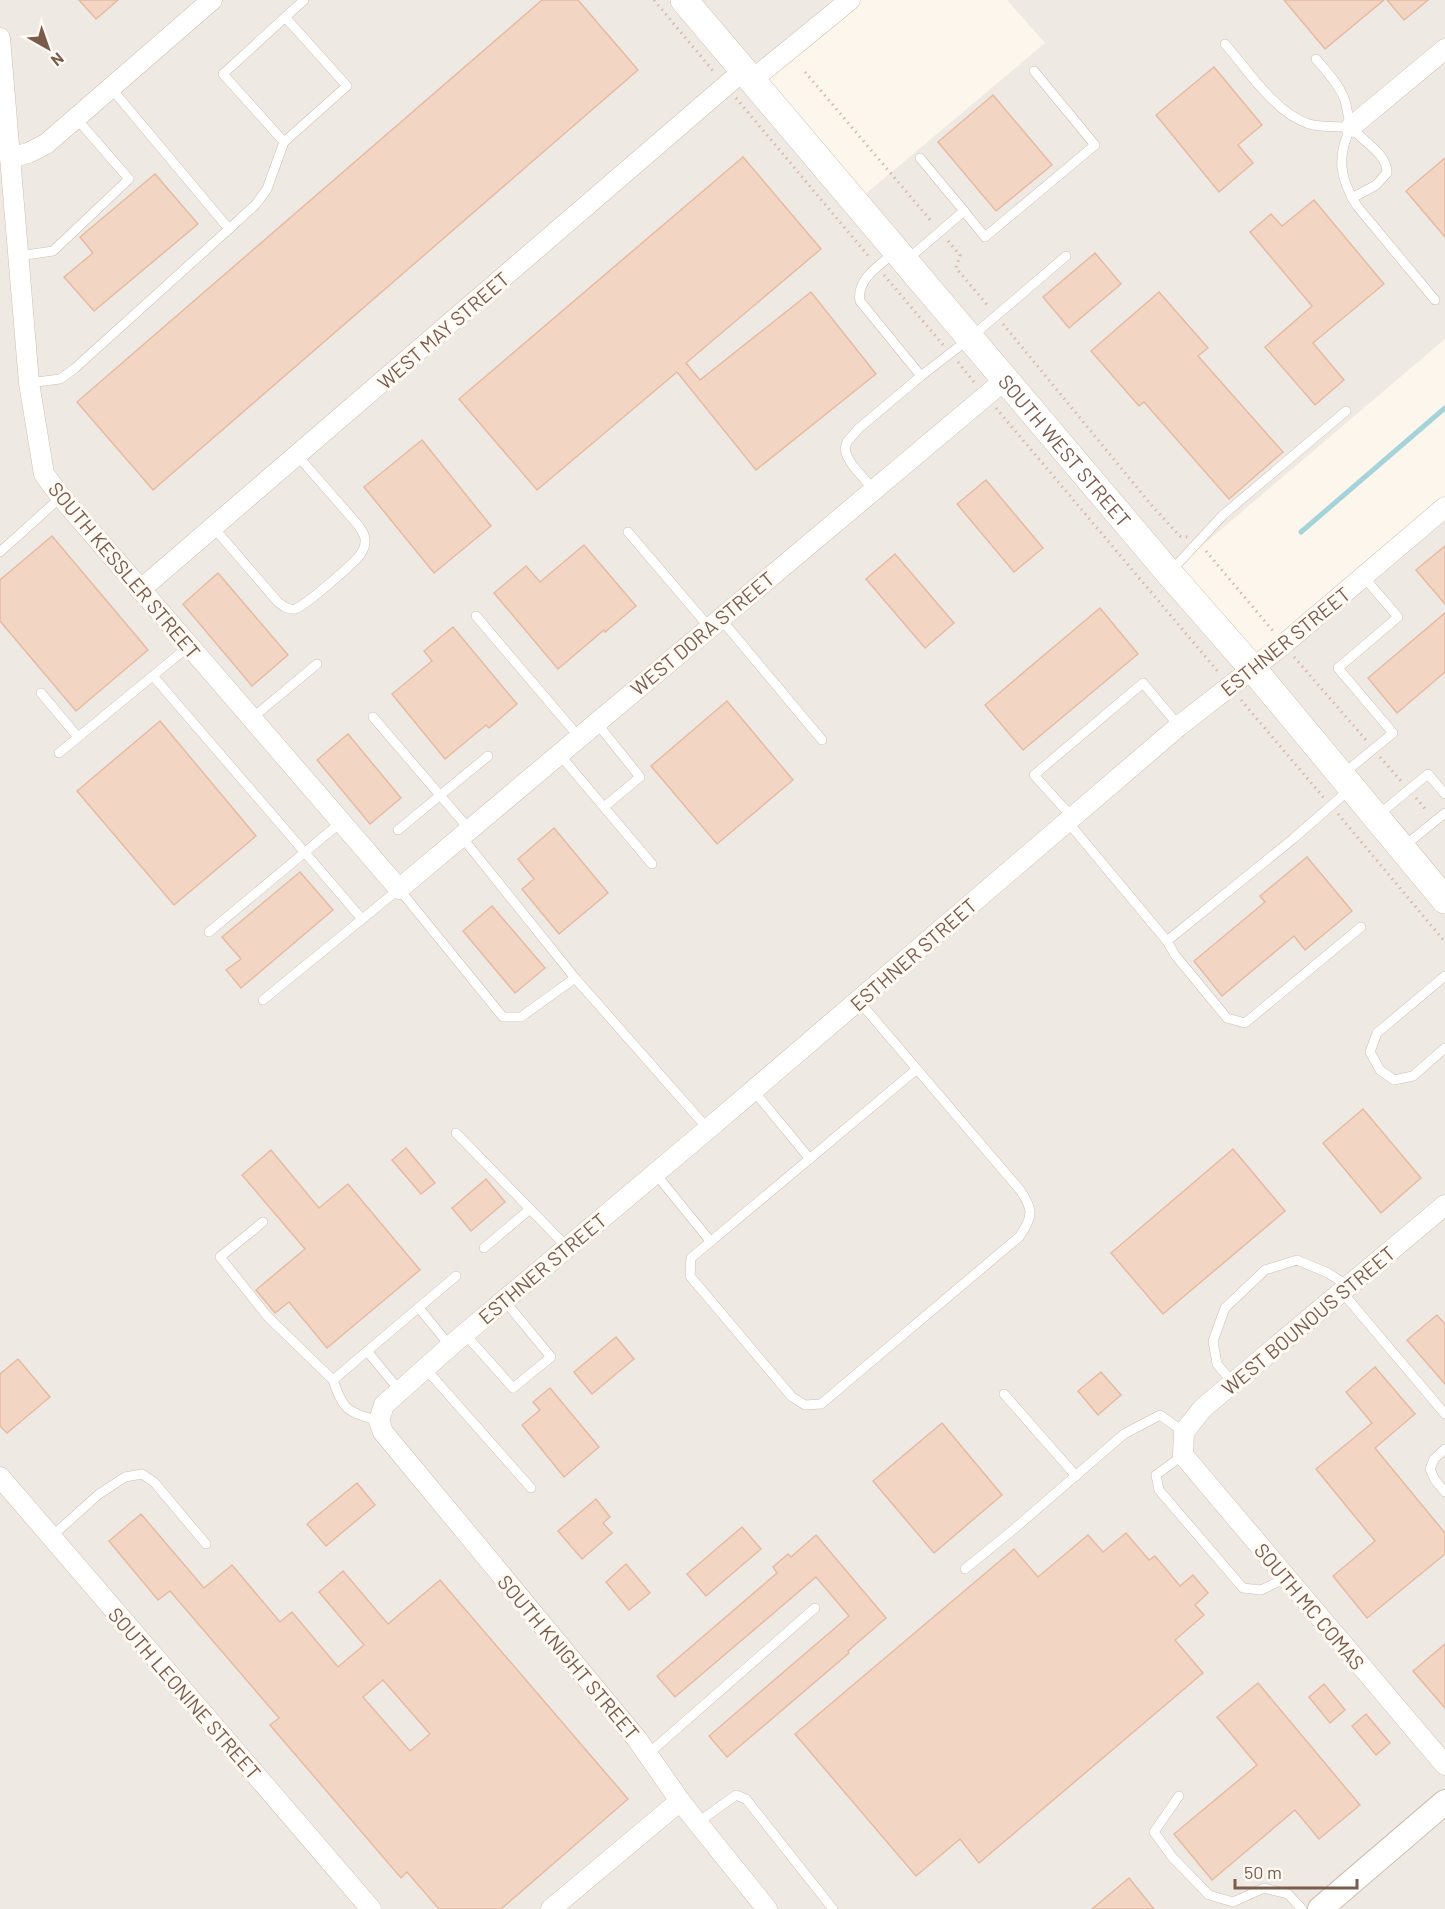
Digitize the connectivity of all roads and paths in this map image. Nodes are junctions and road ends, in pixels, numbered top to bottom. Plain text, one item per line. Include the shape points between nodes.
1 (212, 0) edge
2 (304, 0) edge
3 (654, 0) edge
4 (684, 0) edge
5 (850, 0) edge
6 (285, 17) junction
7 (0, 38) edge
8 (1225, 44) dead end
9 (1445, 49) edge
10 (1316, 59) dead end
11 (1034, 71) dead end
12 (805, 72) dead end
13 (741, 79) junction
14 (111, 88) junction
15 (76, 118) junction
16 (1351, 128) junction
17 (284, 142) junction
18 (10, 158) junction
19 (920, 158) dead end
20 (1352, 198) junction
21 (964, 211) junction
22 (229, 229) junction
23 (940, 232) junction
24 (19, 256) junction
25 (1066, 256) dead end
26 (893, 259) junction
27 (1435, 300) dead end
28 (996, 316) junction
29 (960, 346) junction
30 (921, 376) junction
31 (29, 383) junction
32 (996, 388) junction
33 (1346, 411) dead end
34 (297, 455) junction
35 (873, 489) junction
36 (61, 497) junction
37 (1445, 507) edge
38 (213, 528) junction
39 (628, 532) dead end
40 (1199, 542) junction
41 (0, 552) edge
42 (1169, 573) junction
43 (1363, 576) junction
44 (140, 590) junction
45 (476, 616) dead end
46 (714, 623) junction
47 (1284, 644) junction
48 (189, 646) junction
49 (317, 664) dead end
50 (1253, 669) junction
51 (153, 676) junction
52 (1230, 686) junction
53 (41, 693) dead end
54 (373, 717) dead end
55 (251, 719) junction
56 (596, 722) junction
57 (1179, 726) junction
58 (78, 737) junction
59 (579, 737) junction
60 (822, 740) dead end
61 (1373, 749) junction
62 (59, 753) dead end
63 (559, 754) junction
64 (488, 756) dead end
65 (1346, 782) junction
66 (1409, 790) junction
67 (1445, 794) edge
68 (440, 795) junction
69 (1331, 806) junction
70 (604, 807) junction
71 (1445, 813) edge
72 (1375, 817) junction
73 (1070, 819) junction
74 (1435, 821) junction
75 (340, 823) junction
76 (398, 830) dead end
77 (465, 832) junction
78 (1402, 848) junction
79 (304, 853) junction
80 (652, 864) dead end
81 (399, 889) junction
82 (1445, 900) edge
83 (362, 919) junction
84 (1361, 927) dead end
85 (210, 932) dead end
86 (1167, 942) junction
87 (1445, 942) edge
88 (1445, 976) edge
89 (575, 978) junction
90 (263, 1000) dead end
91 (858, 1000) junction
92 (1445, 1047) edge
93 (917, 1069) junction
94 (753, 1090) junction
95 (708, 1129) junction
96 (456, 1133) dead end
97 (810, 1159) junction
98 (655, 1173) junction
99 (1445, 1205) edge
100 (530, 1209) junction
101 (263, 1222) dead end
102 (711, 1242) junction
103 (567, 1247) junction
104 (484, 1248) dead end
105 (456, 1276) dead end
106 (1345, 1289) junction
107 (504, 1300) junction
108 (419, 1308) junction
109 (457, 1340) junction
110 (367, 1351) junction
111 (425, 1368) junction
112 (333, 1380) junction
113 (1233, 1383) junction
114 (400, 1390) junction
115 (1004, 1394) dead end
116 (381, 1413) junction
117 (1445, 1414) edge
118 (1184, 1444) junction
119 (1445, 1449) edge
120 (1076, 1476) junction
121 (0, 1477) edge
122 (531, 1488) dead end
123 (1445, 1492) edge
124 (51, 1537) junction
125 (206, 1544) dead end
126 (965, 1569) dead end
127 (1286, 1578) junction
128 (815, 1608) dead end
129 (648, 1754) junction
130 (1445, 1765) edge
131 (1179, 1796) dead end
132 (680, 1801) junction
133 (1445, 1802) edge
134 (698, 1823) junction
135 (371, 1909) edge
136 (551, 1909) edge
137 (767, 1909) edge
138 (833, 1909) edge
139 (1302, 1909) edge
140 (1320, 1909) edge

1 - 14 street
2 - 6 lane
3 - 13 path
4 - 13 main road, SOUTH WEST STREET
5 - 13 street, WEST MAY STREET
6 - 17 lane via 223,74
6 - 17 lane via 347,86
7 - 18 street, SOUTH KESSLER STREET
8 - 16 lane via 1290,115 1310,124
9 - 16 street
10 - 16 lane via 1345,98
11 - 21 lane via 1095,145 986,237
12 - 23 path
13 - 26 main road, SOUTH WEST STREET
13 - 26 path
13 - 34 street, WEST MAY STREET
14 - 15 street
14 - 22 lane
15 - 18 street via 46,144
15 - 24 lane via 129,180 53,251
16 - 20 lane via 1344,140 1342,175
16 - 20 lane via 1387,167 1387,173 1376,185
17 - 22 lane via 267,189
18 - 24 street, SOUTH KESSLER STREET
19 - 21 lane
20 - 27 lane
21 - 23 lane
22 - 31 lane via 74,369 60,379
23 - 26 lane
23 - 28 path via 960,255 956,268
24 - 31 street, SOUTH KESSLER STREET
25 - 28 lane
26 - 29 main road, SOUTH WEST STREET
26 - 29 path
26 - 30 lane via 860,287 860,301
28 - 29 lane
28 - 40 path via 1160,514 1180,536 1195,537
29 - 30 lane
29 - 32 main road, SOUTH WEST STREET
29 - 32 path
30 - 35 lane via 847,442 847,456
31 - 36 street, SOUTH KESSLER STREET via 44,474
32 - 35 street, WEST DORA STREET
32 - 42 main road, SOUTH WEST STREET
32 - 52 path
33 - 40 lane via 1223,515
34 - 38 street, WEST MAY STREET
34 - 38 lane via 365,536 360,555 315,596 301,606 285,608
35 - 46 street, WEST DORA STREET
36 - 41 lane
36 - 44 street, SOUTH KESSLER STREET
37 - 43 street, ESTHNER STREET
38 - 44 street, WEST MAY STREET
39 - 46 lane
40 - 42 lane
40 - 47 path
42 - 50 main road, SOUTH WEST STREET
43 - 47 street, ESTHNER STREET
43 - 61 lane via 1398,617 1338,668 1393,733
44 - 48 street, SOUTH KESSLER STREET
45 - 59 lane
46 - 56 street, WEST DORA STREET
46 - 60 lane
47 - 50 street, ESTHNER STREET
47 - 61 path
48 - 51 lane
48 - 55 street, SOUTH KESSLER STREET
49 - 55 lane
50 - 52 street, ESTHNER STREET
50 - 65 main road, SOUTH WEST STREET
51 - 58 lane
51 - 79 lane
52 - 57 street, ESTHNER STREET
52 - 69 path
53 - 58 lane
54 - 68 lane
55 - 75 street, SOUTH KESSLER STREET
56 - 59 street, WEST DORA STREET
56 - 70 lane via 640,777
57 - 73 street, ESTHNER STREET
57 - 73 lane via 1143,683 1034,775
58 - 62 lane
59 - 63 street, WEST DORA STREET
61 - 65 lane
61 - 66 path
63 - 70 lane
63 - 77 street, WEST DORA STREET
64 - 68 lane
65 - 69 lane
65 - 72 main road, SOUTH WEST STREET
66 - 67 lane via 1428,774
66 - 72 lane
66 - 74 path
68 - 76 lane
68 - 77 lane
69 - 86 lane
69 - 87 path
70 - 80 lane
71 - 74 lane
72 - 78 main road, SOUTH WEST STREET
73 - 86 lane
73 - 91 street, ESTHNER STREET
74 - 78 lane
75 - 79 lane
75 - 81 street, SOUTH KESSLER STREET
77 - 81 street, WEST DORA STREET
77 - 89 lane
78 - 82 main road, SOUTH WEST STREET
79 - 83 lane
79 - 85 lane
81 - 83 lane
81 - 89 lane via 503,1017 521,1017
83 - 90 lane
84 - 86 lane via 1245,1023 1227,1017
88 - 92 lane via 1377,1033 1370,1052 1380,1070 1394,1080 1413,1076
89 - 95 lane
91 - 93 lane
91 - 94 street, ESTHNER STREET
93 - 97 lane
93 - 102 lane via 1020,1190 1029,1204 1029,1223 1019,1237 821,1404 805,1405 792,1397 690,1276 691,1258
94 - 95 street, ESTHNER STREET
94 - 97 lane
95 - 98 street, ESTHNER STREET
96 - 100 lane
97 - 102 lane
98 - 102 lane
98 - 103 street, ESTHNER STREET
99 - 106 street, WEST BOUNOUS STREET
100 - 103 lane
100 - 104 lane
101 - 112 lane via 220,1257 268,1317
103 - 107 street, ESTHNER STREET
105 - 108 lane
106 - 113 street, WEST BOUNOUS STREET
106 - 113 lane via 1328,1273 1297,1260 1264,1270 1225,1308 1213,1341 1217,1364
106 - 117 lane
107 - 109 street, ESTHNER STREET
107 - 109 lane via 551,1357 513,1388
108 - 109 lane
108 - 110 lane
109 - 111 street, ESTHNER STREET
110 - 112 lane
110 - 114 lane
111 - 114 street, ESTHNER STREET
111 - 122 lane
112 - 116 lane via 351,1412
113 - 118 street, WEST BOUNOUS STREET via 1203,1408
114 - 116 street, ESTHNER STREET
115 - 120 lane
116 - 129 street, SOUTH KNIGHT STREET via 383,1432
118 - 120 lane via 1160,1415 1124,1434
118 - 127 street, SOUTH MC COMAS
118 - 127 lane via 1156,1474 1159,1490 1243,1588 1261,1590
119 - 123 lane via 1430,1469
120 - 126 lane
121 - 124 street, SOUTH LEONINE STREET
124 - 125 lane via 99,1494 125,1477 142,1474 154,1482
124 - 135 street, SOUTH LEONINE STREET
127 - 130 street, SOUTH MC COMAS
128 - 129 lane
129 - 132 street, SOUTH KNIGHT STREET
131 - 139 lane via 1154,1832 1209,1895 1233,1902 1264,1888 1288,1894
132 - 134 street, SOUTH KNIGHT STREET
132 - 136 street
133 - 140 street
134 - 137 street, SOUTH KNIGHT STREET
134 - 138 lane via 736,1795 746,1798

